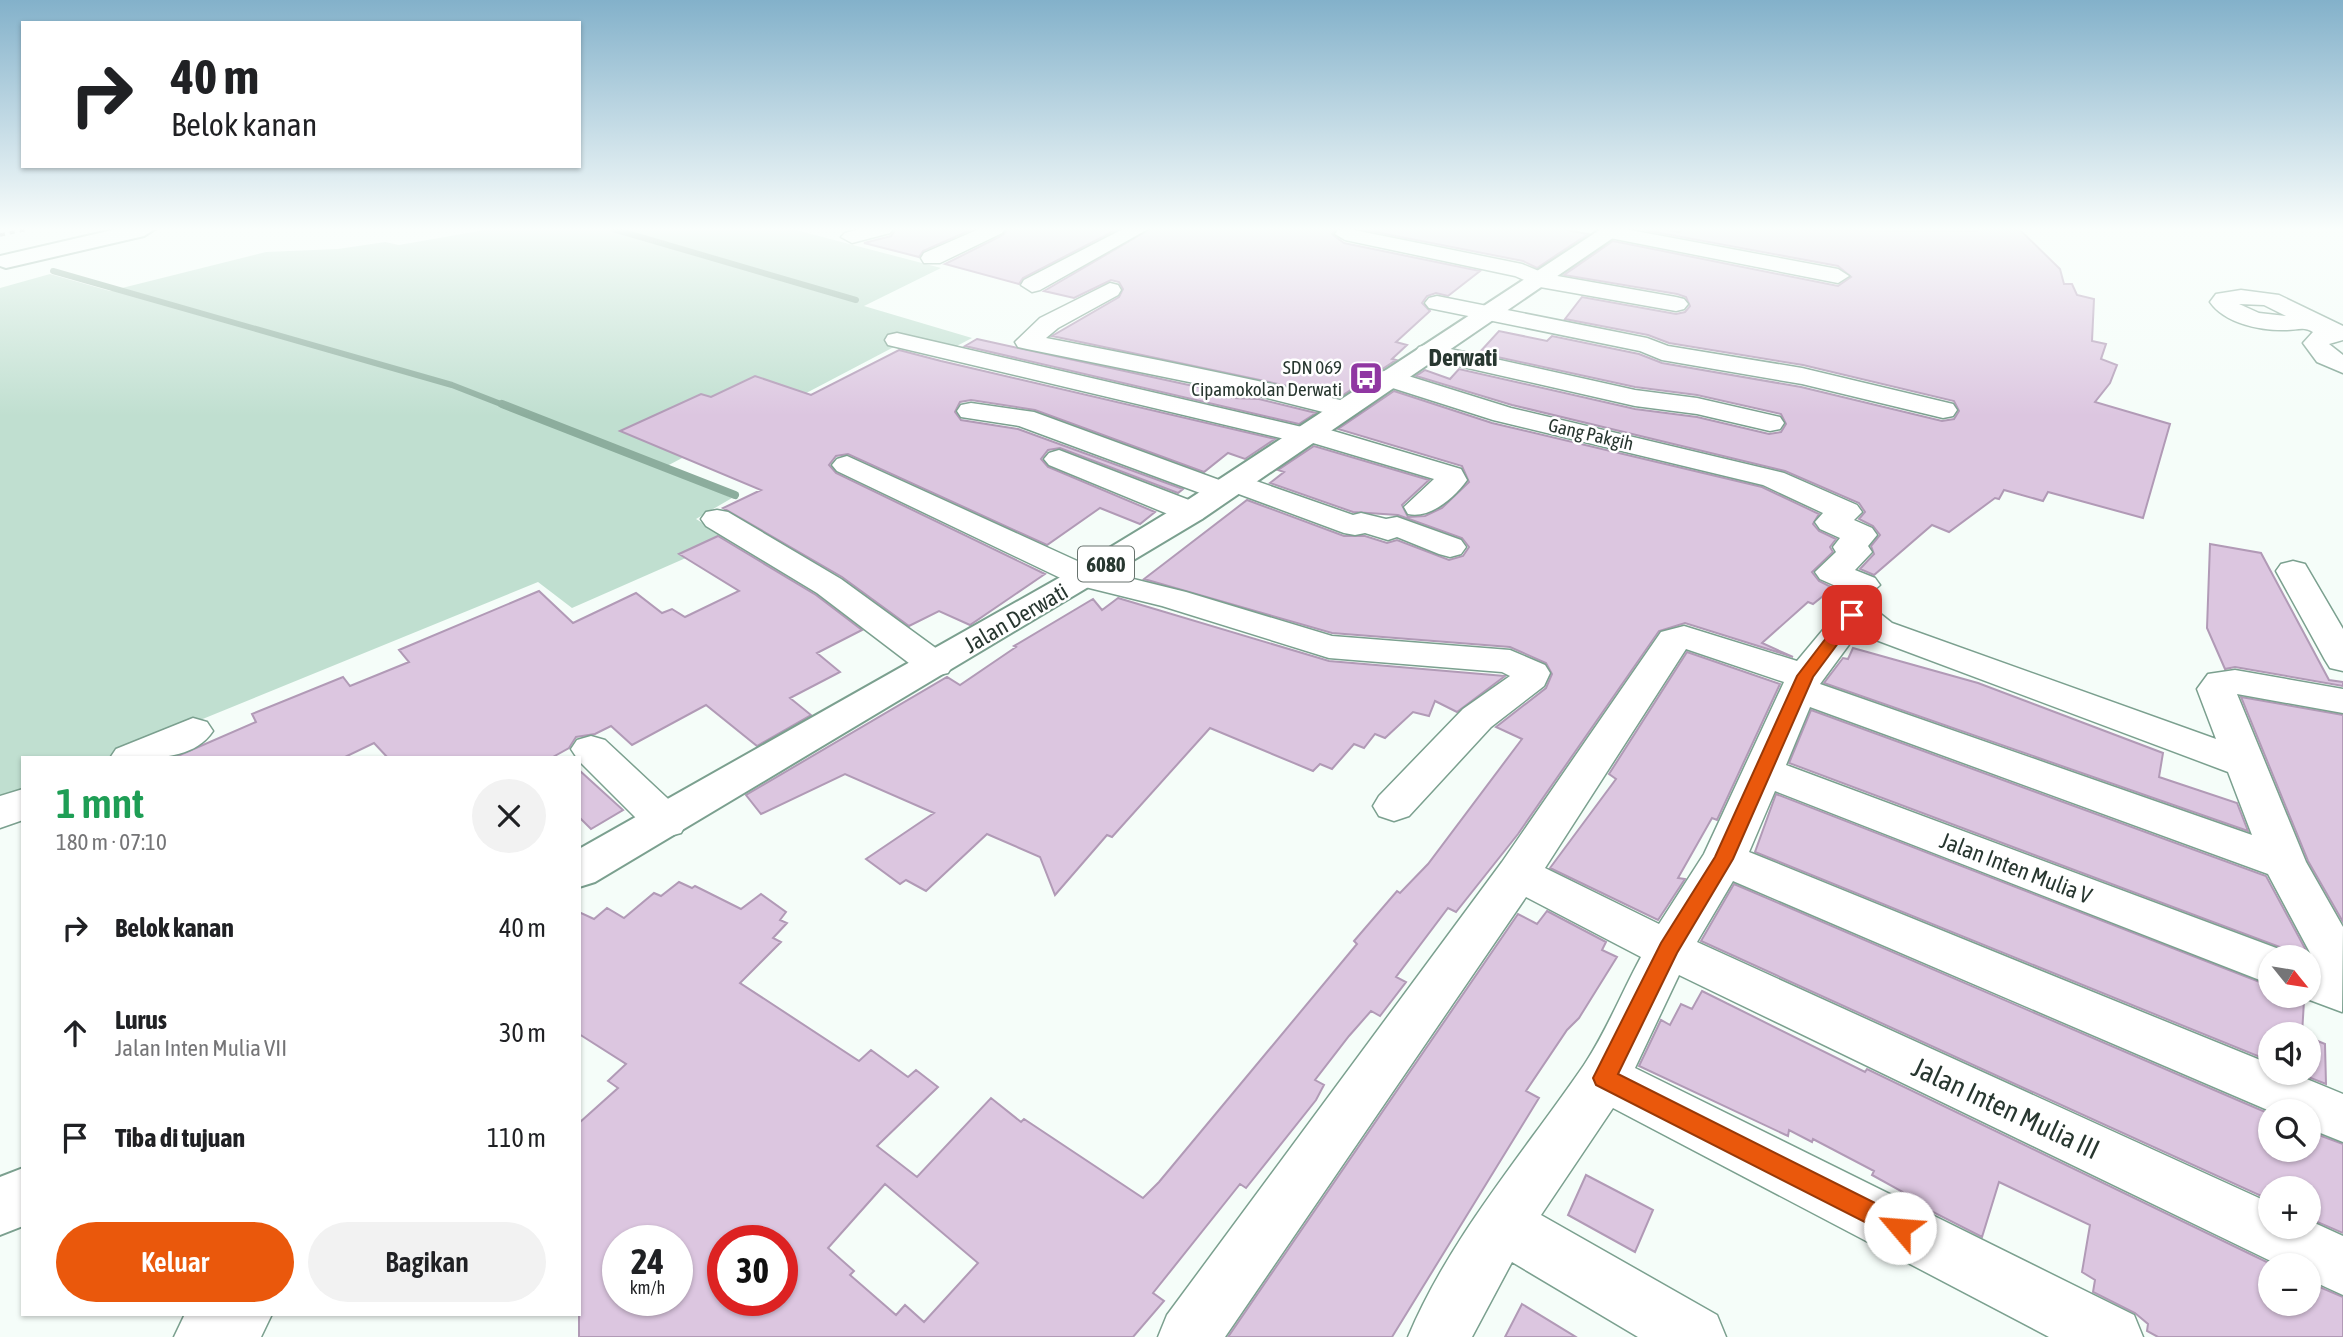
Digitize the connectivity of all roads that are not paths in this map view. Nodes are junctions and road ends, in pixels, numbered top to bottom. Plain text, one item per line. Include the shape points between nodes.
1 (1107, 291) edge
2 (1510, 291) edge
3 (1593, 291) edge
4 (1437, 303) dead end
5 (1676, 304) dead end
6 (1479, 314) junction
7 (2307, 320) dead end
8 (2339, 333) edge
9 (897, 340) dead end
10 (1581, 346) dead end
11 (1428, 352) junction
12 (2343, 365) edge
13 (1389, 378) junction
14 (1343, 410) junction
15 (1943, 410) dead end
16 (971, 411) dead end
17 (1770, 422) dead end
18 (1308, 434) junction
19 (1059, 459) dead end
20 (847, 465) dead end
21 (1229, 487) junction
22 (1419, 507) dead end
23 (1191, 512) junction
24 (717, 519) dead end
25 (1450, 547) dead end
26 (2293, 571) dead end
27 (1085, 578) junction
28 (1855, 613) junction
29 (2343, 660) edge
30 (935, 665) junction
31 (1803, 683) junction
32 (2343, 701) edge
33 (193, 731) dead end
34 (591, 749) dead end
35 (135, 756) edge
36 (2243, 763) junction
37 (1762, 771) junction
38 (21, 804) edge
39 (1394, 806) dead end
40 (0, 813) edge
41 (666, 822) junction
42 (1724, 859) junction
43 (2284, 863) junction
44 (581, 869) edge
45 (1518, 874) junction
46 (1668, 949) junction
47 (2258, 959) edge
48 (2335, 981) edge
49 (1604, 1078) junction
50 (2343, 1118) edge
51 (21, 1196) edge
52 (0, 1207) edge
53 (1502, 1224) junction
54 (2343, 1266) edge
55 (239, 1316) edge
56 (2085, 1330) edge
57 (205, 1337) edge
58 (1189, 1337) edge
59 (1439, 1337) edge
60 (1695, 1337) edge

1 - 14 street via 1049,323 1027,342 1259,388
2 - 6 main road, Jalan Derwati / 6080
3 - 5 street
4 - 6 street
6 - 10 street
6 - 11 main road, Jalan Derwati / 6080
6 - 15 street via 1860,388
7 - 8 street
8 - 12 street via 2315,343 2326,357
9 - 18 street
11 - 13 main road, Jalan Derwati / 6080
11 - 17 street via 1635,398
13 - 14 main road, Jalan Derwati / 6080
13 - 28 street, Gang Pakgih via 1503,414 1737,469 1846,512 1830,522 1861,535 1849,547 1856,552 1832,572 1863,585 1841,600
14 - 18 main road, Jalan Derwati / 6080
16 - 21 street via 1024,418
18 - 21 main road, Jalan Derwati / 6080
18 - 22 street via 1451,475 1452,480
19 - 23 street
20 - 27 street
21 - 23 main road, Jalan Derwati / 6080
21 - 25 street via 1355,526 1361,522 1388,530 1397,526
23 - 27 main road, Jalan Derwati / 6080
24 - 30 street via 829,586
26 - 29 street
27 - 30 main road, Jalan Derwati / 6080
27 - 39 street via 1174,599 1329,647 1510,661 1532,673 1477,718
28 - 31 street
28 - 36 street via 1891,636
30 - 41 main road, Jalan Derwati / 6080
31 - 37 street
31 - 43 street
31 - 45 street via 1684,637 1674,640
32 - 36 street via 2221,682 2216,689
33 - 35 street
34 - 41 street
36 - 43 street
37 - 42 street
37 - 47 street, Jalan Inten Mulia V
38 - 40 street
41 - 44 main road, Jalan Derwati / 6080
42 - 46 street
42 - 50 street
43 - 48 street
45 - 46 street, Jalan Inten Mulia III
45 - 58 street
46 - 49 street
46 - 54 street, Jalan Inten Mulia III
49 - 53 street
49 - 56 street
51 - 52 main road
53 - 59 street
53 - 60 street
55 - 57 street

